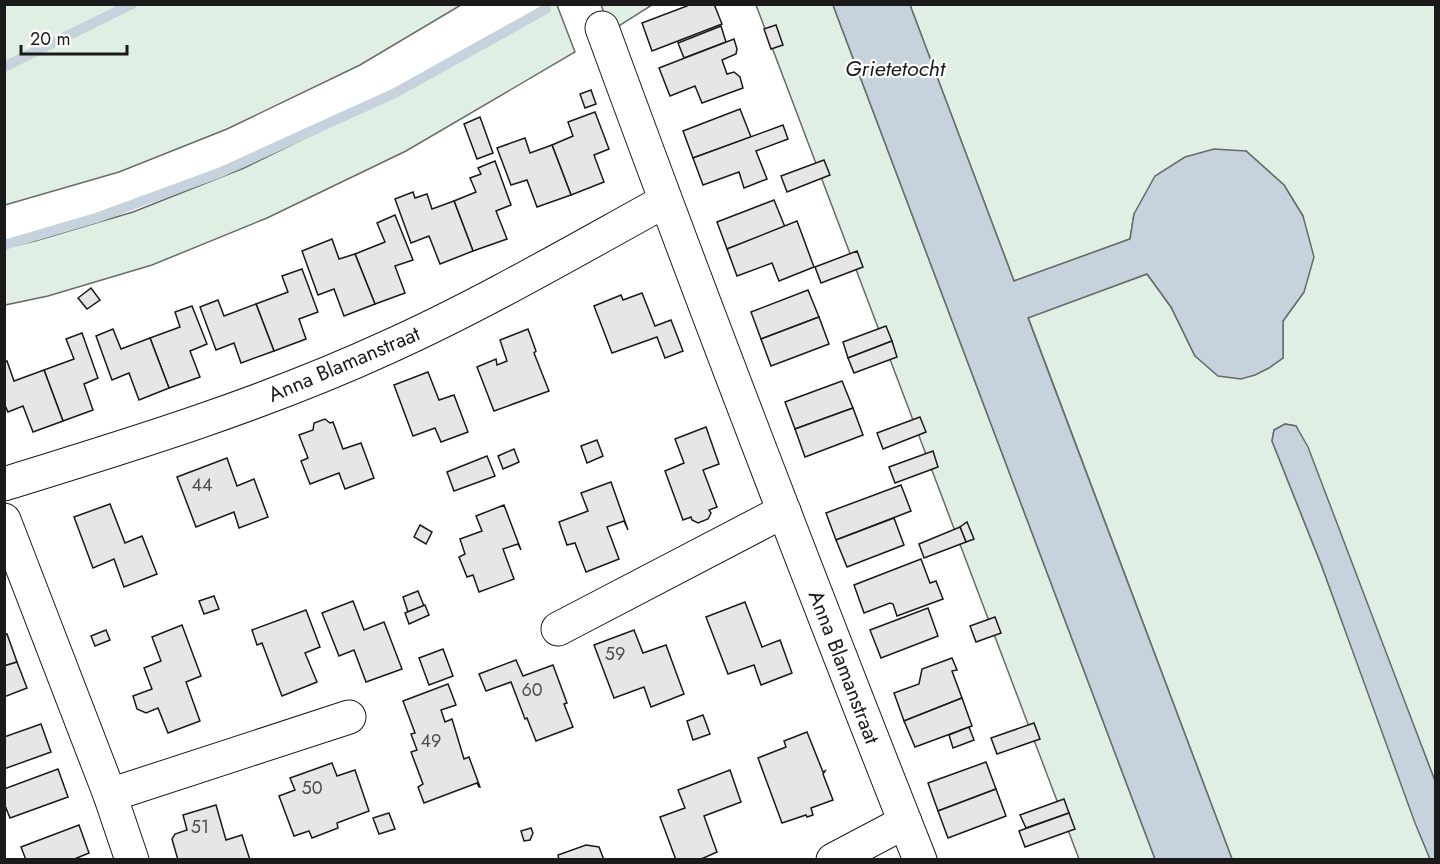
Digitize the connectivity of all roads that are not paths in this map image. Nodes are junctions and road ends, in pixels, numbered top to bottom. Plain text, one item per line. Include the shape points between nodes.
1 (602, 28) dead end
2 (665, 201) junction
3 (4, 484) edge
4 (784, 511) junction
5 (4, 520) edge
6 (558, 629) dead end
7 (349, 717) dead end
8 (110, 795) junction
9 (905, 822) junction
10 (132, 860) edge
11 (833, 860) edge
12 (920, 860) edge

1 - 2 street, Anna Blamanstraat
2 - 3 street, Anna Blamanstraat via 515,284 389,347 277,394
2 - 4 street, Anna Blamanstraat
4 - 6 street
4 - 9 street, Anna Blamanstraat
5 - 8 street
7 - 8 street
8 - 10 street
9 - 11 street
9 - 12 street, Anna Blamanstraat

